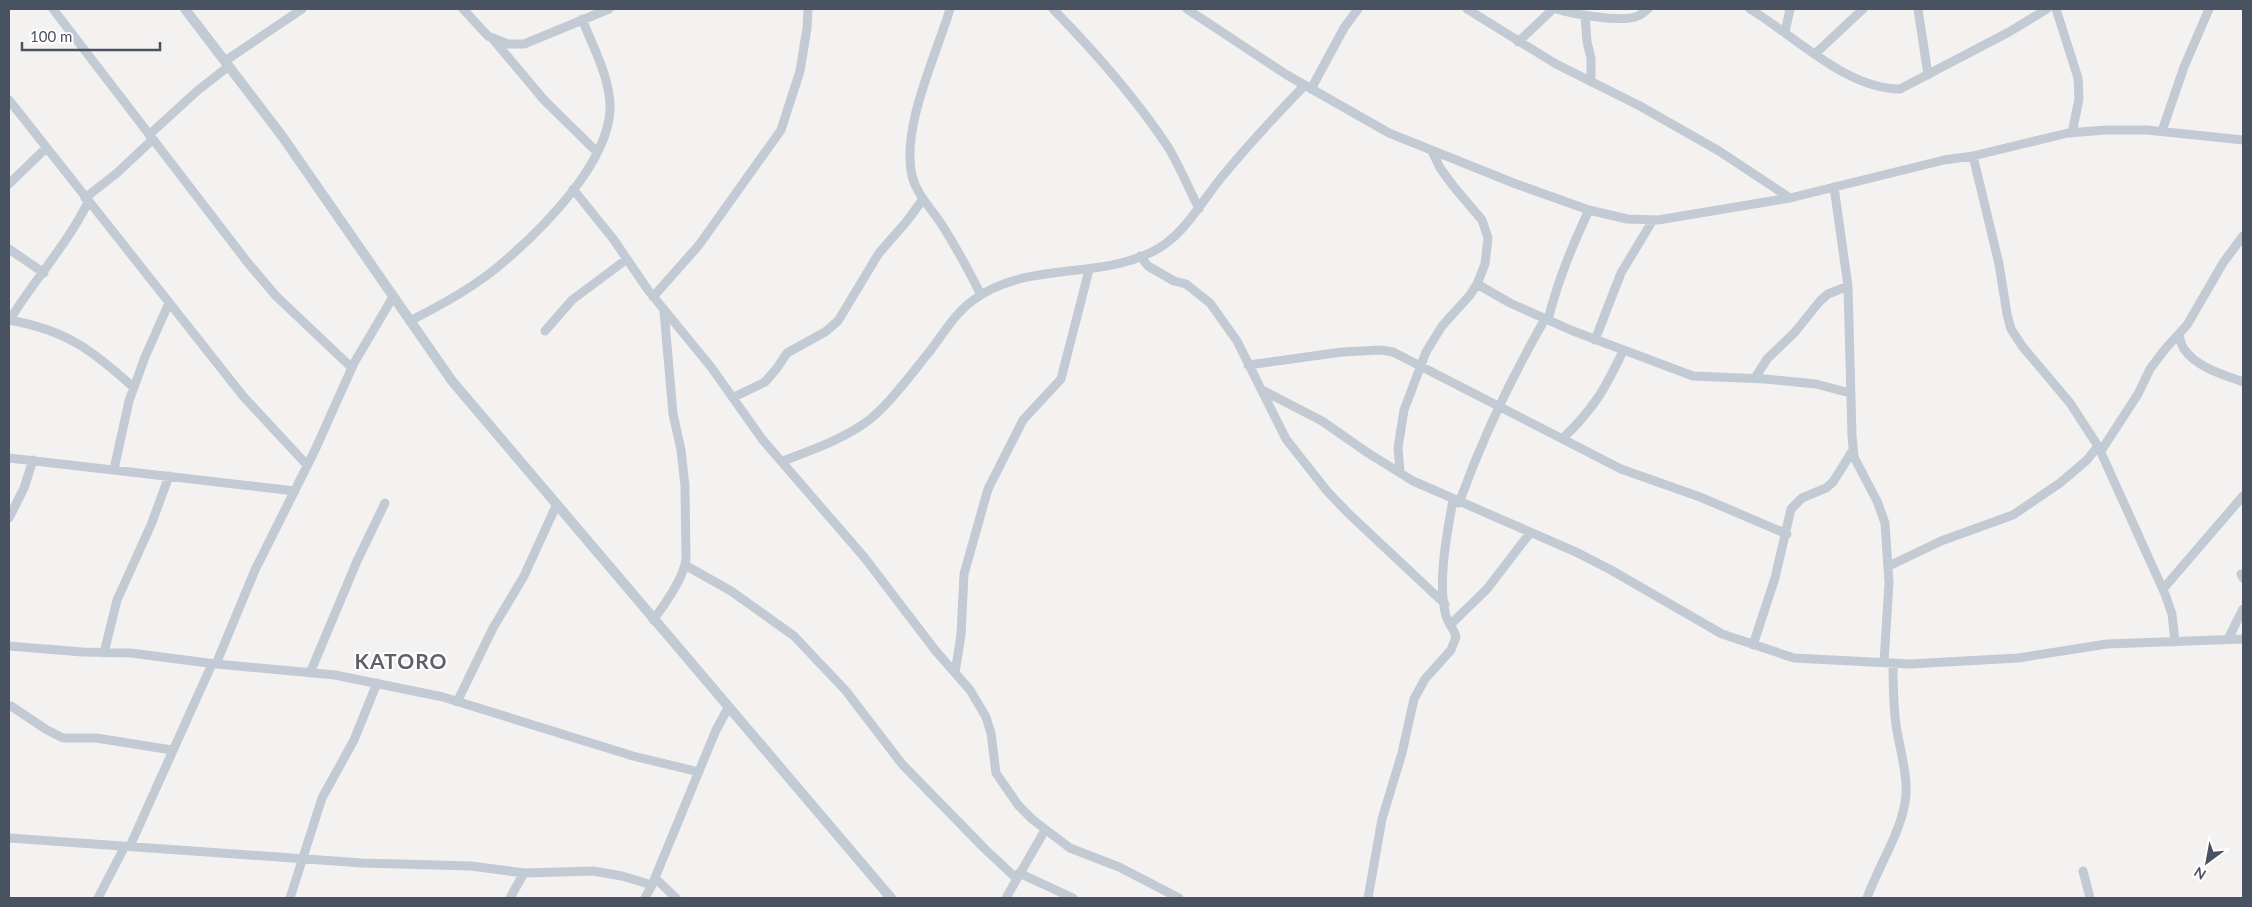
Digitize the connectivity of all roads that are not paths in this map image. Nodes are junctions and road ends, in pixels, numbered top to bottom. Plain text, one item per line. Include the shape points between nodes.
1 (53, 9) edge
2 (185, 9) edge
3 (302, 9) edge
4 (463, 9) edge
5 (604, 9) edge
6 (808, 9) edge
7 (950, 9) edge
8 (1053, 9) edge
9 (1187, 9) edge
10 (1358, 9) edge
11 (1467, 9) edge
12 (1555, 9) edge
13 (1648, 9) edge
14 (1750, 9) edge
15 (1790, 9) edge
16 (1862, 9) edge
17 (1918, 9) edge
18 (2047, 9) edge
19 (2057, 9) edge
20 (2209, 9) edge
21 (1585, 15) junction
22 (582, 19) junction
23 (1785, 32) junction
24 (491, 38) junction
25 (1518, 42) junction
26 (1816, 54) junction
27 (227, 64) junction
28 (1928, 75) junction
29 (1591, 82) junction
30 (1307, 87) junction
31 (9, 100) edge
32 (2162, 131) junction
33 (2072, 133) junction
34 (151, 137) junction
35 (2243, 140) edge
36 (46, 148) junction
37 (1432, 151) junction
38 (597, 152) junction
39 (1974, 156) junction
40 (9, 184) edge
41 (1834, 187) junction
42 (572, 189) junction
43 (1790, 198) junction
44 (923, 199) junction
45 (87, 200) junction
46 (1200, 209) junction
47 (1589, 210) junction
48 (1653, 220) junction
49 (2243, 236) edge
50 (9, 249) edge
51 (1140, 256) junction
52 (627, 259) junction
53 (1089, 270) junction
54 (44, 273) junction
55 (1477, 284) junction
56 (1848, 286) junction
57 (981, 295) junction
58 (393, 296) junction
59 (653, 297) junction
60 (169, 303) junction
61 (664, 310) junction
62 (1547, 320) junction
63 (9, 321) edge
64 (410, 321) junction
65 (545, 331) dead end
66 (2179, 334) junction
67 (1595, 340) junction
68 (1623, 351) junction
69 (1248, 365) junction
70 (1420, 367) junction
71 (352, 368) junction
72 (1755, 378) junction
73 (2243, 382) edge
74 (134, 387) junction
75 (1262, 390) junction
76 (1850, 393) junction
77 (734, 397) junction
78 (1500, 407) junction
79 (1562, 439) junction
80 (2099, 449) junction
81 (1853, 450) junction
82 (9, 458) edge
83 (32, 460) junction
84 (783, 461) junction
85 (308, 465) junction
86 (114, 470) junction
87 (1400, 472) junction
88 (169, 476) junction
89 (294, 491) junction
90 (2243, 496) edge
91 (1456, 501) junction
92 (385, 503) dead end
93 (556, 506) junction
94 (9, 518) edge
95 (1530, 533) junction
96 (1787, 534) junction
97 (685, 565) junction
98 (1889, 566) junction
99 (2163, 588) junction
100 (1445, 604) junction
101 (2243, 609) edge
102 (653, 620) junction
103 (1450, 625) junction
104 (2228, 639) junction
105 (2243, 639) edge
106 (2175, 642) junction
107 (1753, 645) junction
108 (9, 646) edge
109 (104, 653) junction
110 (1889, 662) junction
111 (214, 664) junction
112 (310, 672) junction
113 (955, 673) junction
114 (377, 683) junction
115 (457, 702) junction
116 (11, 706) dead end
117 (728, 708) junction
118 (172, 750) junction
119 (699, 772) junction
120 (1046, 830) junction
121 (9, 838) edge
122 (128, 846) junction
123 (304, 858) junction
124 (2083, 871) dead end
125 (524, 872) junction
126 (1018, 876) junction
127 (654, 881) junction
128 (98, 898) edge
129 (290, 898) edge
130 (510, 898) edge
131 (645, 898) edge
132 (676, 898) edge
133 (891, 898) edge
134 (1006, 898) edge
135 (1073, 898) edge
136 (1179, 898) edge
137 (1368, 898) edge
138 (1866, 898) edge
139 (2090, 898) edge

1 - 34 street
2 - 27 street
3 - 27 street
4 - 24 street
5 - 22 street
6 - 59 street via 800,71 781,130 699,245
7 - 44 street via 917,105 911,142 912,175
8 - 46 street via 1144,113 1169,149
9 - 30 street
10 - 30 street
11 - 25 street
12 - 21 street
12 - 25 street
13 - 21 street via 1635,17
14 - 23 street
15 - 23 street
16 - 26 street
17 - 28 street
18 - 28 street
19 - 33 street via 2078,78 2079,99
20 - 32 street
21 - 29 street
22 - 24 street via 524,44 508,44
22 - 38 street via 603,72 610,110
23 - 26 street
24 - 38 street via 544,100
25 - 29 street
26 - 28 street via 1855,77 1887,89 1900,89
27 - 34 street
27 - 58 street via 282,136
29 - 43 street via 1719,151
30 - 37 street via 1389,133
30 - 46 street via 1272,118 1220,179
31 - 36 street
32 - 33 street
32 - 35 street
33 - 39 street
34 - 45 street via 117,174
34 - 71 street via 276,296
36 - 40 street
36 - 45 street
37 - 47 street
37 - 55 street via 1440,168 1486,228 1485,264
38 - 42 street
39 - 41 street via 1944,160
39 - 80 street via 2012,329 2022,346 2070,403
41 - 43 street
41 - 56 street
42 - 52 street
42 - 64 street via 542,226 506,261 458,294
43 - 48 street
44 - 57 street
44 - 77 street via 879,253 838,321 787,353 765,382
45 - 54 street via 71,233
45 - 60 street
46 - 51 street via 1176,236
47 - 48 street via 1627,219
47 - 62 street via 1568,255
48 - 67 street via 1621,272
49 - 66 street
50 - 54 street
51 - 53 street
51 - 69 street via 1155,270 1186,284 1210,303 1237,341
52 - 59 street
52 - 65 street via 572,300
53 - 57 street via 1035,275 992,288
53 - 113 street via 1061,379 1023,420 988,489 964,574 961,635
54 - 63 street
55 - 62 street
55 - 70 street via 1442,326
56 - 72 street via 1820,301
56 - 76 street
57 - 84 street via 955,318 896,392 863,425
58 - 64 street
58 - 71 street
59 - 61 street
60 - 74 street
60 - 85 street via 243,396
61 - 77 street
61 - 97 street via 673,414 685,486
62 - 67 street
62 - 78 street via 1519,366
63 - 74 street via 30,324 79,344 102,358
64 - 93 street via 452,381
66 - 73 street via 2183,348 2203,365
66 - 80 street via 2150,369 2138,394
67 - 68 street
68 - 72 street via 1693,376
68 - 79 street via 1602,394
69 - 70 street via 1381,350 1393,352
69 - 75 street
70 - 78 street
70 - 87 street via 1400,429
71 - 85 street
72 - 76 street via 1816,384
74 - 86 street
75 - 87 street via 1322,421
75 - 100 street via 1286,439 1327,491
76 - 81 street
77 - 84 street via 762,438
78 - 79 street
78 - 91 street
79 - 96 street via 1621,469 1692,494
80 - 98 street via 2013,515 1941,541
80 - 99 street
81 - 96 street via 1842,470 1826,488 1794,504
81 - 98 street via 1885,523
82 - 83 street
83 - 86 street
83 - 94 street via 24,488
84 - 113 street
85 - 89 street
86 - 88 street
87 - 91 street
88 - 89 street
88 - 109 street via 117,600
89 - 111 street
90 - 99 street
91 - 95 street
91 - 100 street via 1446,538
92 - 112 street via 356,561
93 - 102 street
93 - 115 street via 524,576 493,628
95 - 103 street via 1487,589
95 - 107 street via 1611,570 1722,634
96 - 107 street
97 - 102 street
97 - 126 street via 731,591 794,636 846,691 902,764 984,849
98 - 110 street
99 - 106 street via 2172,614
100 - 103 street
101 - 104 street
102 - 117 street
103 - 137 street via 1456,637 1451,650 1425,679 1414,699 1382,820
104 - 105 street
104 - 106 street
106 - 110 street via 2107,644 2018,658 1910,664
107 - 110 street via 1794,658
108 - 109 street
109 - 111 street
110 - 138 street via 1906,801 1894,838
111 - 112 street
111 - 118 street
112 - 114 street
113 - 120 street via 986,717 996,773 1018,805
114 - 115 street
114 - 123 street via 354,740 322,798
115 - 119 street via 633,756
116 - 118 street via 63,738 96,738
117 - 119 street
117 - 133 street
118 - 122 street
119 - 127 street
120 - 126 street
120 - 136 street via 1070,848 1119,867
121 - 122 street
122 - 123 street
122 - 128 street
123 - 125 street via 370,864 470,866
123 - 129 street
124 - 139 street
125 - 127 street via 594,871
125 - 130 street
126 - 134 street
126 - 135 street
127 - 131 street
127 - 132 street

